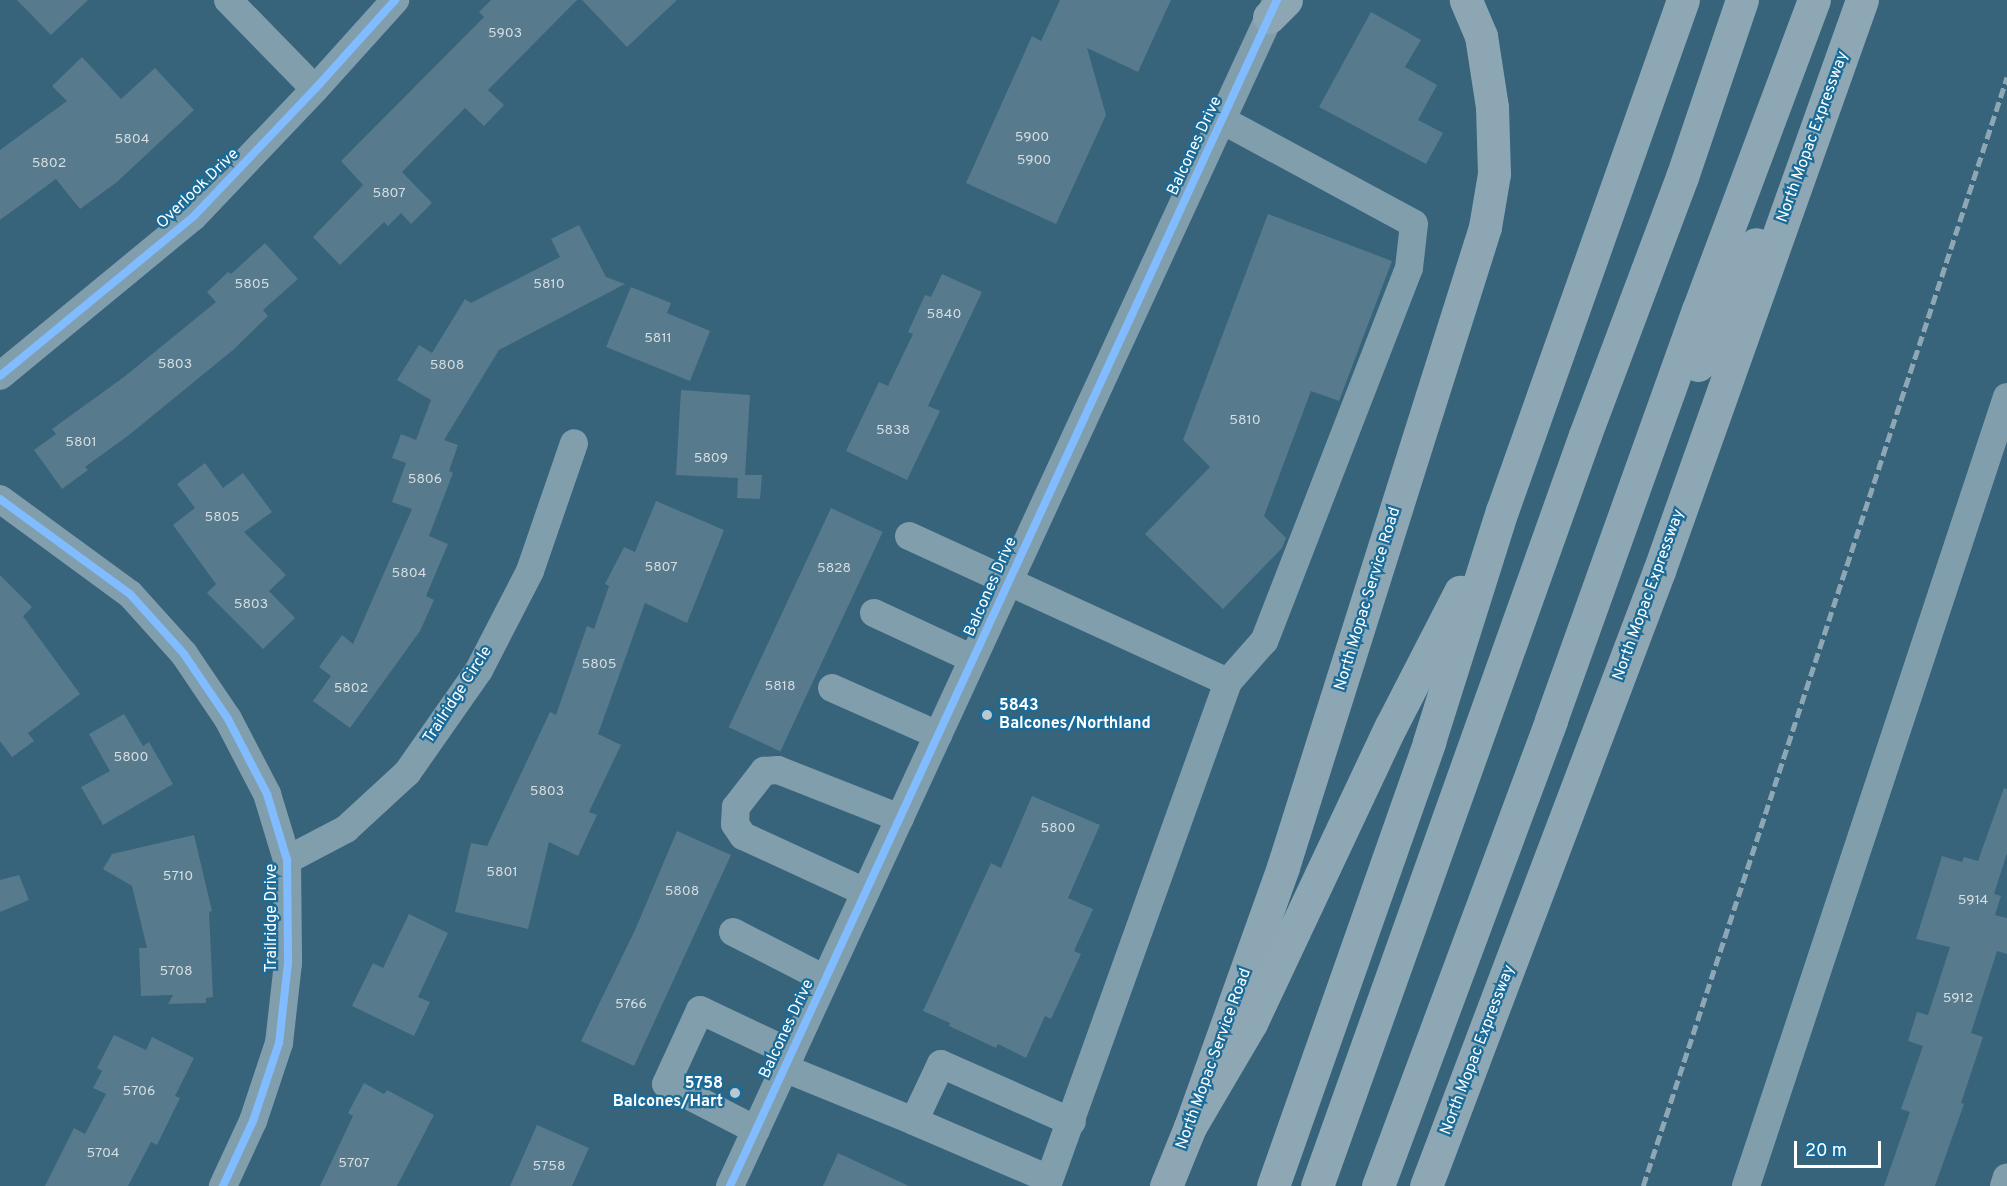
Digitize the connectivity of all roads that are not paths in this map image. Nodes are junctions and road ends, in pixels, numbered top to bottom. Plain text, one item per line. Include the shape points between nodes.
1 (228, 0) edge
2 (394, 0) edge
3 (1466, 0) edge
4 (1683, 0) edge
5 (1720, 0) edge
6 (1742, 0) edge
7 (1814, 0) edge
8 (1862, 0) edge
9 (1277, 6) edge
10 (315, 89) junction
11 (1829, 91) junction
12 (1222, 120) junction
13 (0, 376) edge
14 (2007, 397) edge
15 (1585, 435) junction
16 (574, 443) dead end
17 (1996, 470) edge
18 (0, 499) edge
19 (1502, 511) junction
20 (1620, 526) junction
21 (909, 536) dead end
22 (1009, 580) junction
23 (874, 613) dead end
24 (973, 659) junction
25 (1228, 682) junction
26 (832, 688) dead end
27 (938, 735) junction
28 (900, 818) junction
29 (287, 860) junction
30 (865, 892) junction
31 (733, 932) dead end
32 (825, 979) junction
33 (788, 1060) junction
34 (914, 1121) junction
35 (1072, 1122) junction
36 (1190, 1127) junction
37 (756, 1130) junction
38 (2007, 1177) edge
39 (1048, 1183) edge
40 (223, 1186) edge
41 (730, 1186) edge
42 (1166, 1186) edge
43 (1273, 1186) edge
44 (1317, 1186) edge
45 (1378, 1186) edge
46 (1426, 1186) edge
47 (1746, 1186) edge
48 (2004, 1186) edge

1 - 10 street
2 - 10 street, Overlook Drive
3 - 36 main road, North Mopac Service Road via 1481,36 1492,107 1494,174 1485,226 1318,761
4 - 19 highway
5 - 15 highway via 1655,194
6 - 15 highway via 1682,177
7 - 20 highway
8 - 11 highway, North Mopac Expressway
9 - 12 street, Balcones Drive
10 - 13 street, Overlook Drive via 193,218
11 - 20 highway
11 - 46 highway, North Mopac Expressway via 1659,571
12 - 22 street, Balcones Drive
12 - 25 street via 1414,224 1409,268 1264,641
14 - 17 street
15 - 44 highway
16 - 29 street, Trailridge Circle via 530,571 479,669 407,772 345,829
17 - 47 street
18 - 29 street, Trailridge Drive via 130,594 184,654 228,719 267,794
19 - 36 highway via 1391,726 1251,1023
19 - 43 highway via 1429,742
20 - 45 highway
21 - 22 street
22 - 24 street, Balcones Drive
22 - 25 street
23 - 24 street
24 - 27 street, Balcones Drive
25 - 35 street
26 - 27 street
27 - 28 street, Balcones Drive
28 - 30 street, Balcones Drive
28 - 30 street via 778,770 764,771 736,807 735,824 743,836
29 - 40 street, Trailridge Drive via 288,963 279,1043 253,1121
30 - 32 street, Balcones Drive
31 - 32 street
32 - 33 street, Balcones Drive
33 - 34 street
33 - 37 street, Balcones Drive
33 - 37 street via 700,1010 666,1084
34 - 35 street via 941,1064
34 - 39 street
35 - 39 street
36 - 42 main road, North Mopac Service Road
37 - 41 street, Balcones Drive
38 - 48 street

